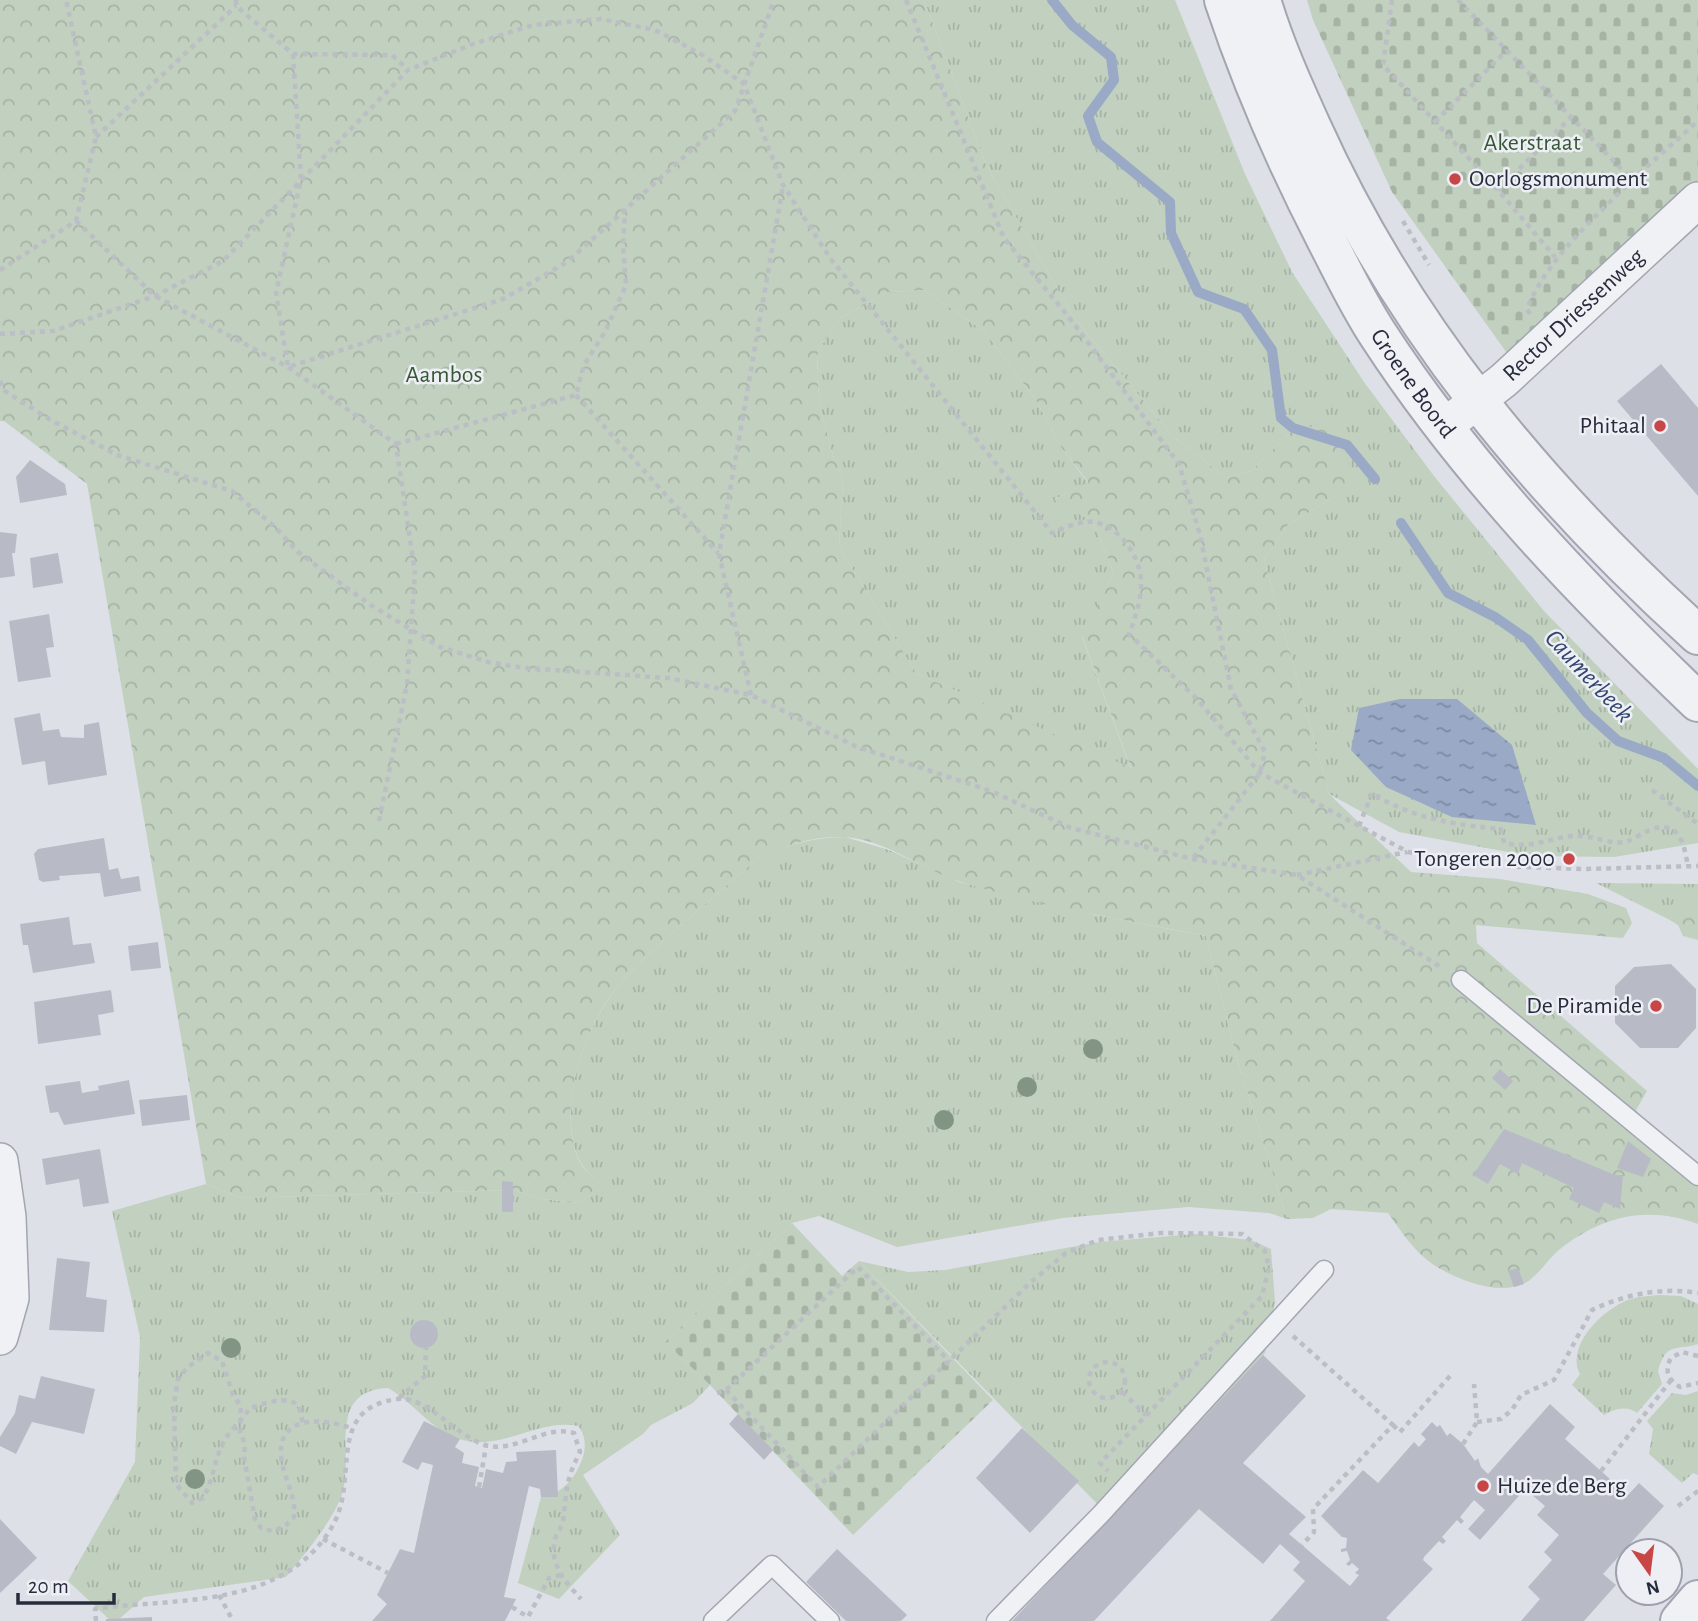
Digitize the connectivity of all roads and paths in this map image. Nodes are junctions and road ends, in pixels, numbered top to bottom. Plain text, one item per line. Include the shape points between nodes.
1 (66, 0) edge
2 (774, 0) edge
3 (906, 0) edge
4 (1224, 0) edge
5 (1261, 0) edge
6 (1392, 0) edge
7 (1458, 0) edge
8 (236, 3) edge
9 (1507, 50) junction
10 (293, 54) junction
11 (408, 70) junction
12 (744, 84) junction
13 (1571, 117) junction
14 (1698, 121) edge
15 (1435, 122) junction
16 (96, 138) junction
17 (301, 179) junction
18 (1632, 180) junction
19 (783, 185) junction
20 (1498, 190) junction
21 (1698, 200) edge
22 (625, 213) junction
23 (1399, 213) dead end
24 (76, 221) junction
25 (1555, 257) junction
26 (0, 270) edge
27 (1433, 271) dead end
28 (155, 296) junction
29 (0, 334) edge
30 (1546, 341) junction
31 (288, 367) junction
32 (0, 381) edge
33 (576, 395) junction
34 (1476, 402) junction
35 (1445, 426) junction
36 (396, 444) junction
37 (719, 554) junction
38 (1698, 635) edge
39 (751, 695) junction
40 (1698, 702) edge
41 (1260, 773) junction
42 (1652, 790) dead end
43 (379, 821) dead end
44 (1698, 824) edge
45 (1359, 826) junction
46 (1408, 852) junction
47 (1193, 859) junction
48 (1688, 866) junction
49 (1698, 866) edge
50 (1297, 875) junction
51 (1461, 980) joint
52 (0, 1161) edge
53 (1698, 1176) edge
54 (1324, 1270) dead end
55 (1698, 1293) edge
56 (1277, 1322) junction
57 (0, 1337) edge
58 (426, 1347) dead end
59 (1698, 1356) edge
60 (950, 1362) junction
61 (1450, 1376) dead end
62 (1671, 1380) junction
63 (1698, 1383) edge
64 (1474, 1384) dead end
65 (726, 1390) junction
66 (1122, 1392) junction
67 (717, 1393) dead end
68 (398, 1399) junction
69 (1146, 1415) junction
70 (242, 1422) junction
71 (303, 1422) junction
72 (1477, 1422) junction
73 (1393, 1425) junction
74 (351, 1428) junction
75 (1463, 1444) dead end
76 (486, 1446) junction
77 (1100, 1463) dead end
78 (1601, 1471) dead end
79 (479, 1487) dead end
80 (1698, 1491) edge
81 (1678, 1506) dead end
82 (323, 1539) junction
83 (1302, 1545) dead end
84 (388, 1573) dead end
85 (560, 1575) junction
86 (219, 1595) junction
87 (582, 1599) dead end
88 (1698, 1600) edge
89 (512, 1607) dead end
90 (96, 1621) edge
91 (233, 1621) edge
92 (713, 1621) edge
93 (830, 1621) edge
94 (996, 1621) edge
95 (1680, 1621) edge

1 - 16 path
2 - 12 path
3 - 41 path via 1004,238 1179,464 1200,535 1231,689 1265,752
4 - 35 street, Groene Boord via 1280,146 1355,297
5 - 34 street, Groene Boord via 1304,110 1352,212
6 - 15 path via 1383,65
7 - 9 path
8 - 10 path
8 - 16 path
9 - 13 path
9 - 15 path
10 - 11 path via 392,55
10 - 17 path
11 - 12 path via 533,25 601,19 655,30
11 - 17 path
12 - 19 path
12 - 22 path via 735,110
13 - 18 path
13 - 20 path
14 - 18 path
15 - 20 path
16 - 24 path
17 - 28 path via 223,261
17 - 31 path via 276,293
18 - 25 path
19 - 37 path
19 - 41 path via 830,258 1052,533 1093,522 1117,533 1133,554 1141,581 1129,634 1196,698
20 - 25 path
21 - 30 street, Rector Driessenweg
22 - 31 path via 567,262 503,299
22 - 33 path via 626,285 584,365
23 - 27 path
24 - 26 path
24 - 28 path
25 - 30 path via 1527,309
28 - 29 path via 53,331
28 - 31 path
30 - 34 street, Rector Driessenweg
31 - 36 path
32 - 39 path via 5,391 49,419 117,455 232,491 298,552 440,648 524,668 668,678
33 - 36 path
33 - 37 path
34 - 35 street, Rector Driessenweg
34 - 38 street, Groene Boord via 1607,548
35 - 40 street, Groene Boord via 1538,537
36 - 43 path, bridge via 415,573 407,684
37 - 39 path
39 - 47 path via 855,746 992,791 1071,828
41 - 45 path
41 - 47 path
42 - 44 path
45 - 46 path
45 - 48 path via 1371,793 1451,825 1501,829 1504,843 1531,847 1576,836 1621,843 1657,828 1669,828 1680,836
46 - 48 path via 1495,866
46 - 50 path
47 - 50 path
48 - 49 path
50 - 51 path
51 - 53 lane
52 - 57 street via 11,1298
54 - 56 lane
55 - 72 path via 1646,1292 1592,1310 1554,1380 1521,1395 1501,1419
56 - 73 path
56 - 94 lane
58 - 68 path via 425,1376
59 - 62 path via 1688,1352 1671,1358 1667,1369
60 - 65 path via 858,1267
60 - 65 path via 818,1487
60 - 69 path via 1066,1253 1098,1240 1242,1234 1265,1251 1269,1266 1262,1296
61 - 73 path via 1400,1432
62 - 63 path via 1686,1388
62 - 78 path
64 - 72 path
65 - 67 path
66 - 66 path via 1126,1380 1121,1369 1104,1362 1094,1368 1090,1385 1096,1394 1106,1399
66 - 69 path
68 - 74 path via 367,1409
68 - 76 path via 419,1401 463,1435
69 - 77 path
70 - 70 path via 241,1406 222,1362 208,1353 199,1358 178,1379 173,1433 176,1485 192,1503 203,1498 223,1441
70 - 71 path via 249,1409 292,1401
70 - 71 path via 255,1519 261,1528 272,1531 294,1517 294,1494 281,1450 289,1432
71 - 74 path via 314,1419
72 - 75 path
73 - 83 path via 1313,1509 1314,1532
74 - 82 path via 340,1512
76 - 79 path
76 - 85 path via 501,1447 567,1431 577,1438 580,1452 567,1474 562,1526 556,1536
80 - 81 path
82 - 84 path
82 - 86 path via 302,1562 259,1587
85 - 87 path
85 - 89 path via 549,1578 527,1617
86 - 90 path via 94,1609
86 - 91 path
88 - 95 street
92 - 93 lane via 772,1565

